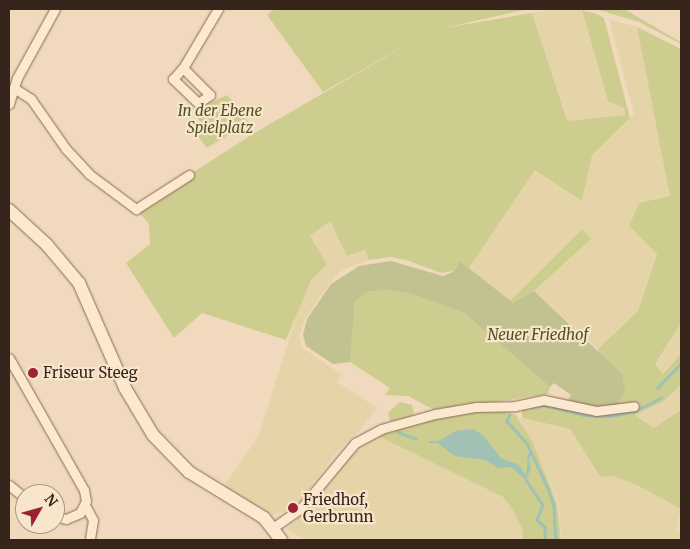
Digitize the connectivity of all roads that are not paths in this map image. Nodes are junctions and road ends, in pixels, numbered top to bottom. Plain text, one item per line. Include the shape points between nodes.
1 (55, 9) edge
2 (218, 9) edge
3 (183, 68) dead end
4 (14, 88) junction
5 (9, 104) edge
6 (189, 175) dead end
7 (9, 210) edge
8 (9, 358) edge
9 (634, 406) dead end
10 (85, 505) junction
11 (65, 517) edge
12 (274, 527) junction
13 (90, 540) edge
14 (281, 540) edge

1 - 4 street
2 - 3 street
4 - 5 street
4 - 6 street via 31,99 82,167 136,209
7 - 12 street via 47,244 79,284 125,388 153,435 189,472
8 - 10 street via 84,490
9 - 12 street via 596,411 544,400 516,406 476,407 435,414 368,436 340,458 301,508
10 - 11 street via 72,518
10 - 13 street via 93,520
12 - 14 street

